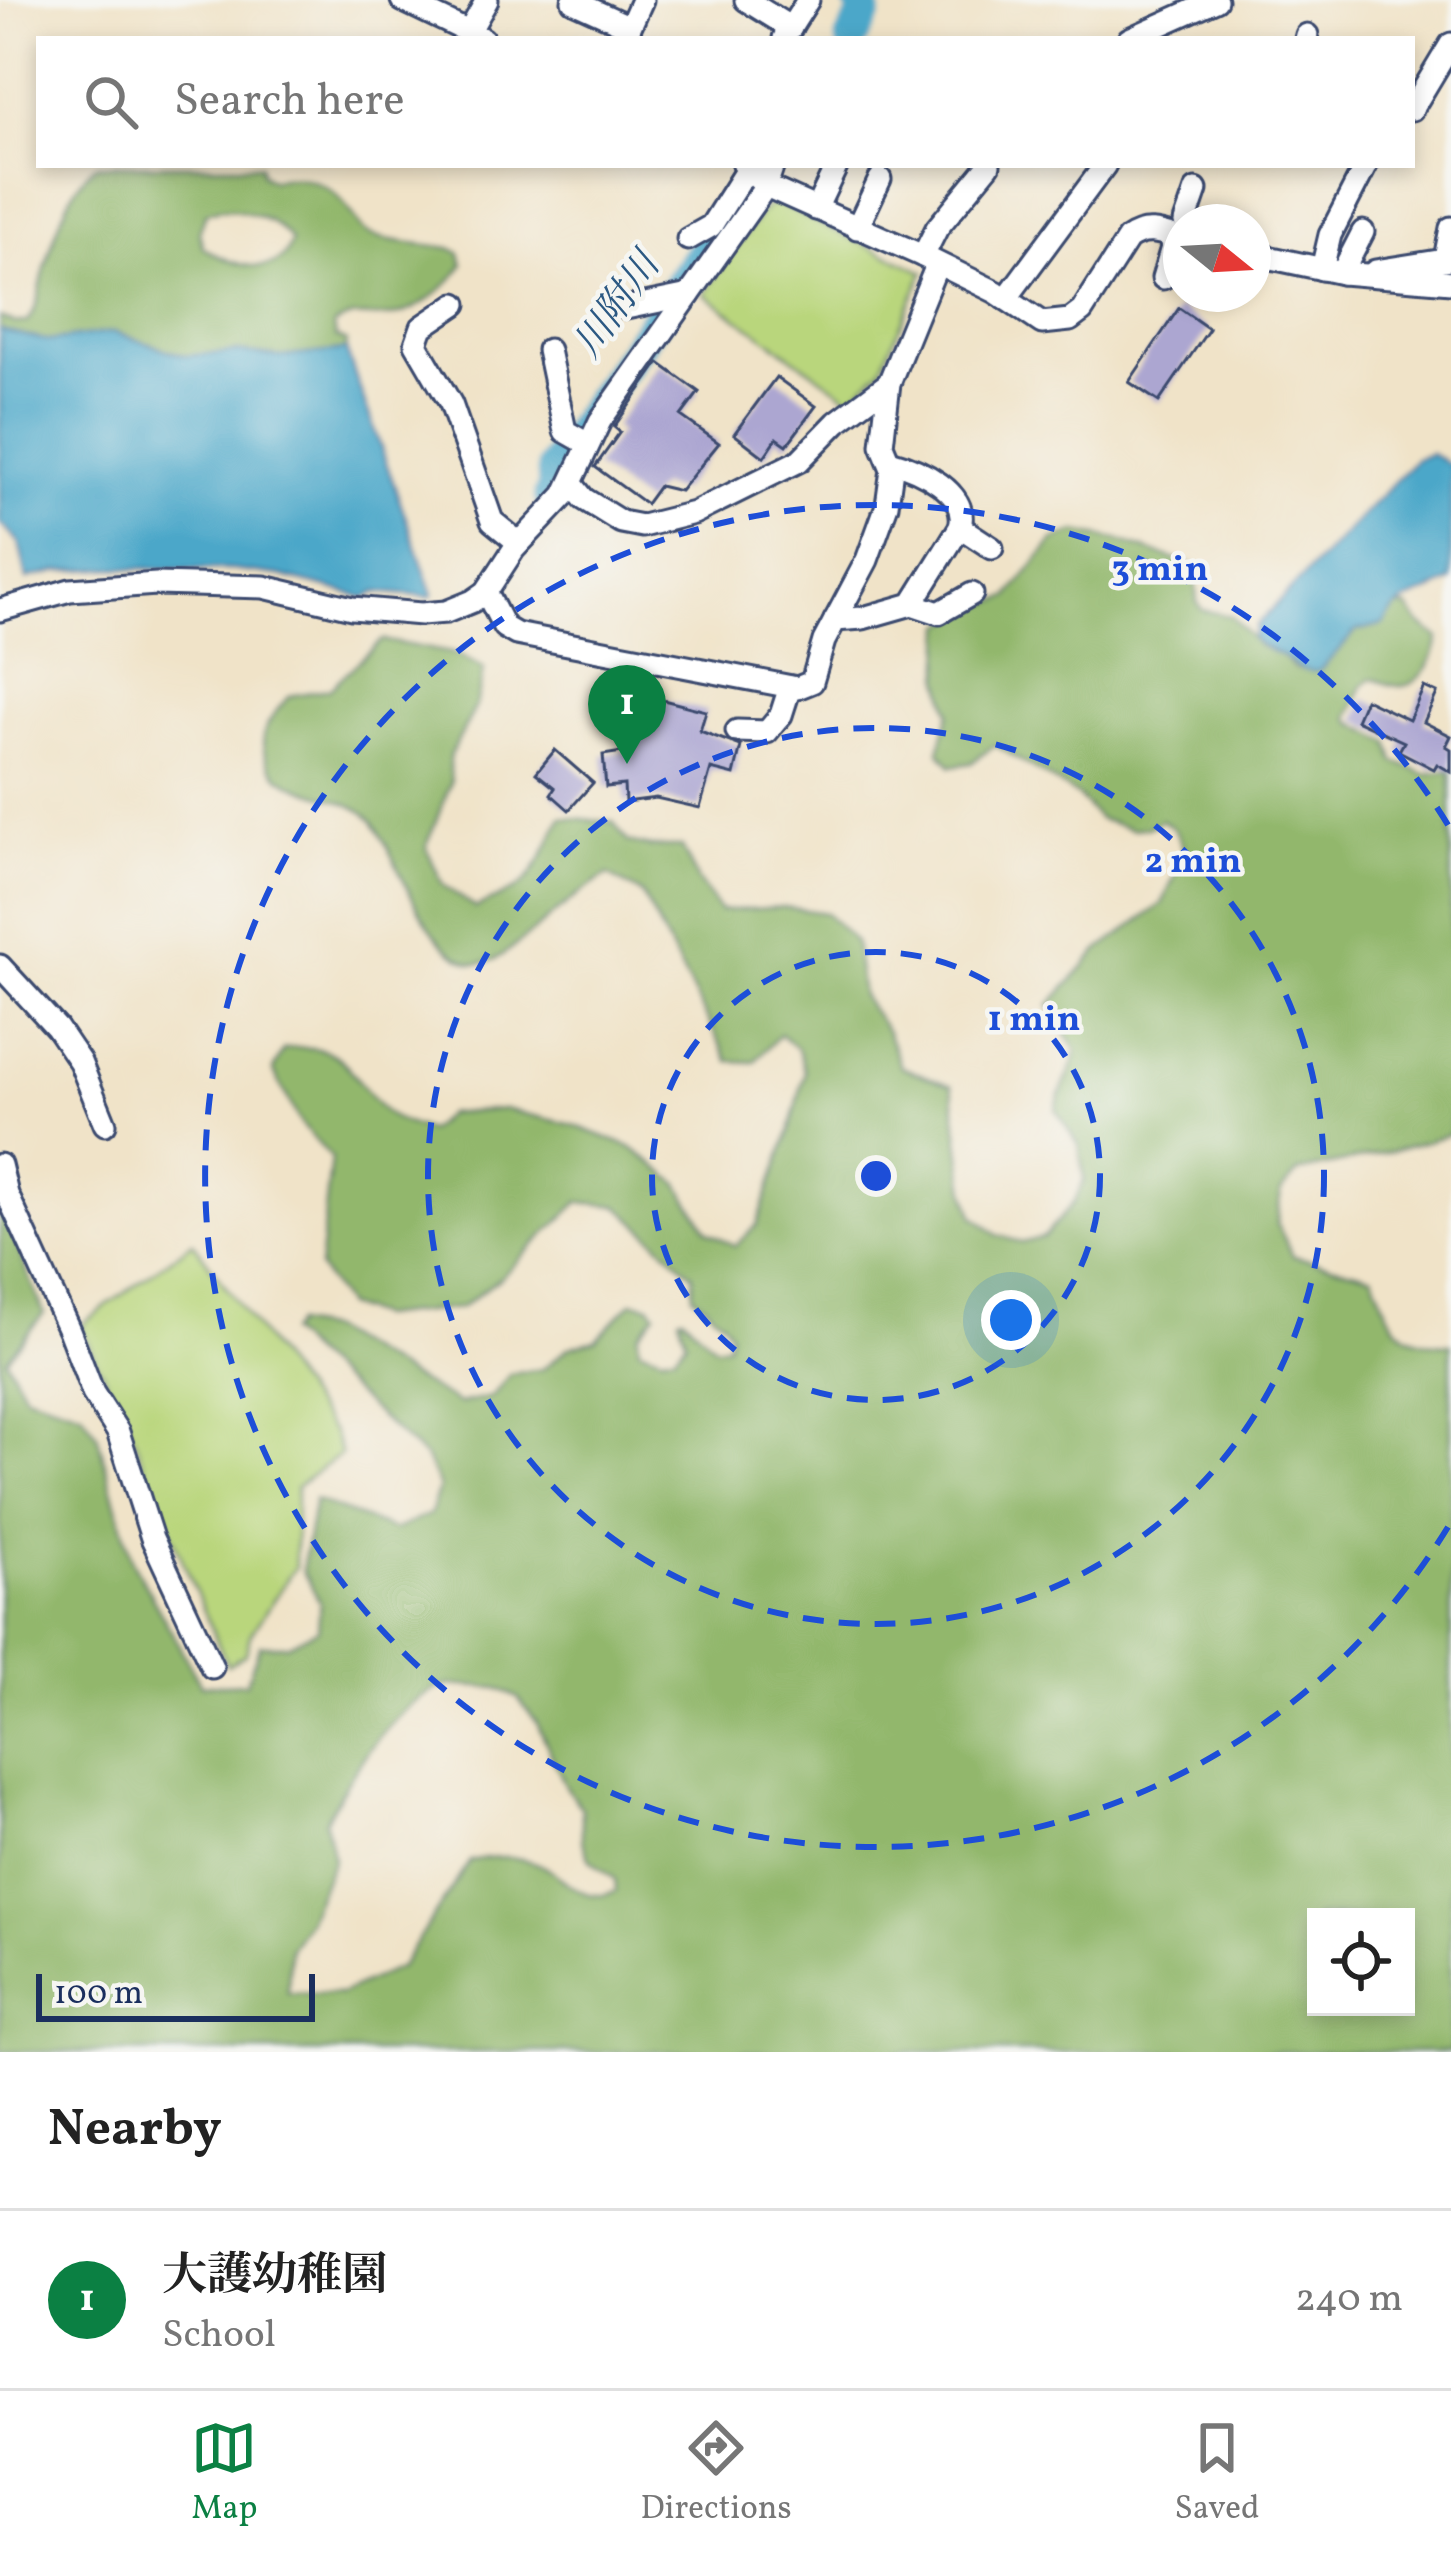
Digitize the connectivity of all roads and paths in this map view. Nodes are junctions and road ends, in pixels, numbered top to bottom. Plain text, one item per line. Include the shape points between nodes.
1 (402, 0) edge
2 (487, 0) edge
3 (642, 0) edge
4 (746, 0) edge
5 (808, 0) edge
6 (1216, 0) edge
7 (573, 1) edge
8 (626, 33) edge
9 (787, 33) edge
10 (476, 36) edge
11 (1137, 36) edge
12 (1451, 44) edge
13 (1445, 70) edge
14 (1415, 105) edge
15 (836, 168) edge
16 (977, 168) edge
17 (1104, 168) edge
18 (1363, 170) edge
19 (757, 173) edge
20 (880, 179) dead end
21 (1196, 190) dead end
22 (1191, 204) edge
23 (816, 209) junction
24 (857, 228) junction
25 (1451, 228) edge
26 (1163, 232) edge
27 (1363, 232) dead end
28 (688, 239) dead end
29 (1271, 258) edge
30 (1448, 259) edge
31 (930, 260) junction
32 (1342, 272) junction
33 (1451, 282) edge
34 (677, 297) junction
35 (1006, 299) junction
36 (456, 304) dead end
37 (626, 308) dead end
38 (548, 350) dead end
39 (889, 383) junction
40 (579, 439) junction
41 (890, 460) junction
42 (562, 496) junction
43 (960, 527) junction
44 (519, 544) junction
45 (992, 548) dead end
46 (972, 594) dead end
47 (912, 604) junction
48 (493, 606) junction
49 (0, 610) edge
50 (835, 620) junction
51 (790, 687) junction
52 (737, 731) dead end
53 (0, 966) edge
54 (105, 1124) dead end
55 (0, 1165) edge
56 (212, 1667) dead end

1 - 10 street
2 - 10 street
3 - 8 street
4 - 9 street
5 - 9 street
6 - 11 street
7 - 8 street
12 - 13 street
13 - 14 street
15 - 23 street
16 - 31 street via 937,228
17 - 35 street
18 - 32 street via 1330,235
19 - 23 street
19 - 28 street via 711,226
19 - 34 street
20 - 24 street
21 - 22 street
23 - 24 street
24 - 31 street
25 - 30 street
26 - 35 street via 1129,239 1070,320 1042,323
27 - 32 street
29 - 32 street
30 - 32 street
31 - 35 street
31 - 39 street
32 - 33 street
34 - 37 street
34 - 40 street
36 - 44 street via 422,327 416,344 451,404 492,521
38 - 40 street
39 - 41 street via 882,445
39 - 42 street via 799,461 694,513 642,526
40 - 42 street
41 - 43 street via 956,499
41 - 50 street via 887,505
42 - 44 street
43 - 45 street
43 - 47 street
44 - 48 street
46 - 47 street via 939,613
47 - 50 street
48 - 49 street via 421,614 243,585 114,586
48 - 51 street via 516,634
50 - 51 street via 812,682
51 - 52 street via 767,732
53 - 54 street via 69,1045
55 - 56 street

